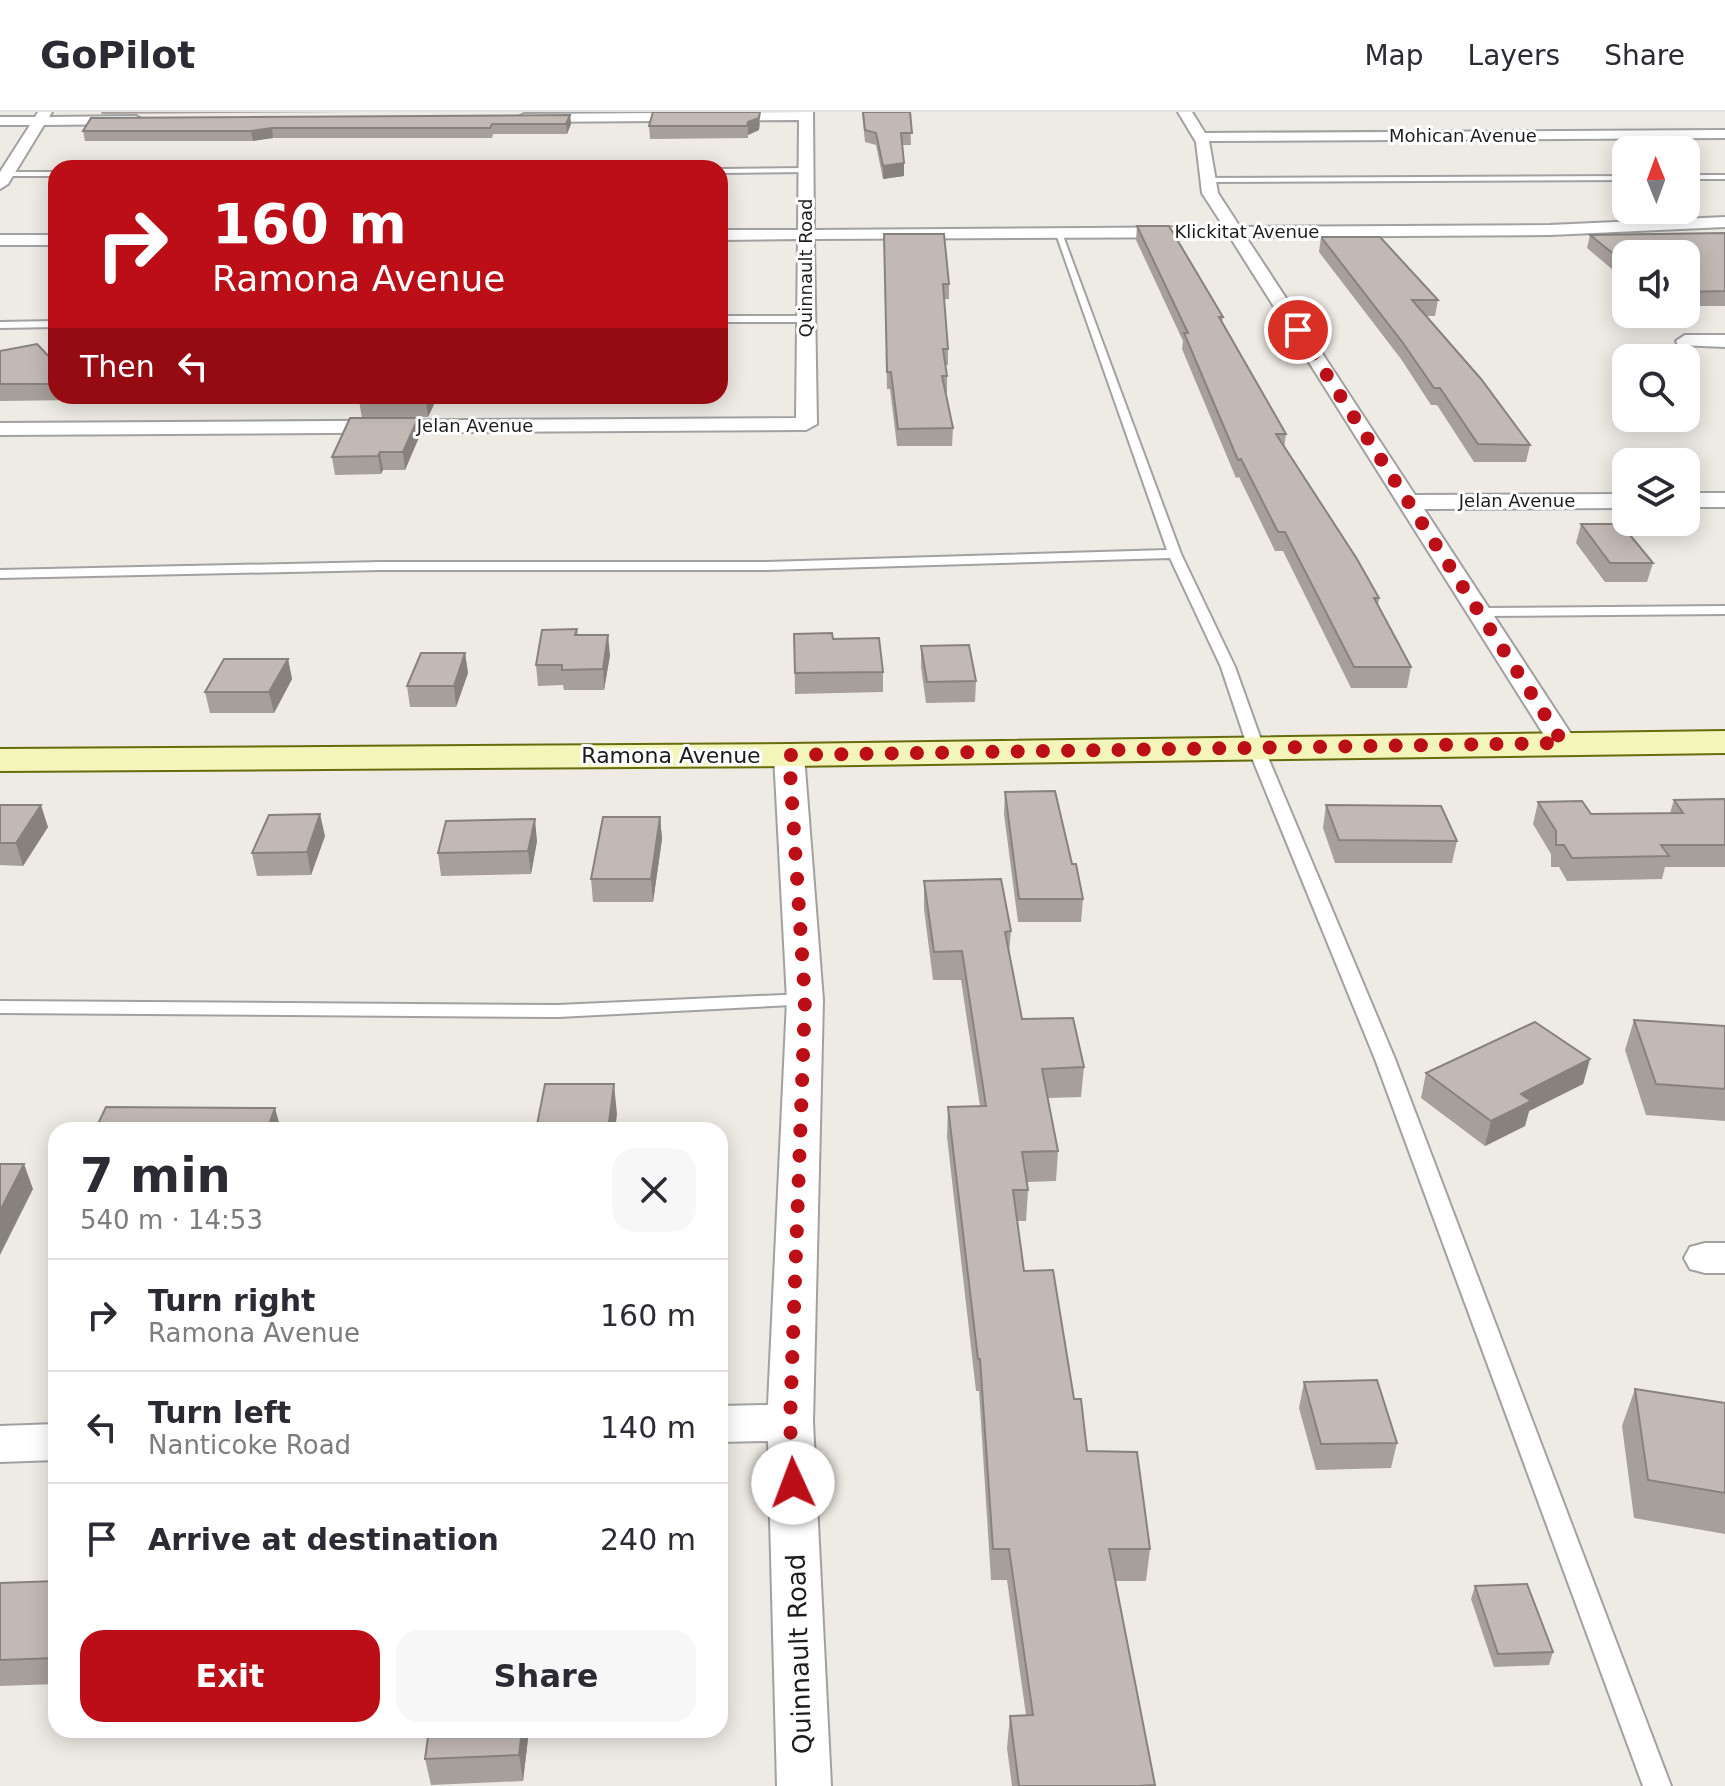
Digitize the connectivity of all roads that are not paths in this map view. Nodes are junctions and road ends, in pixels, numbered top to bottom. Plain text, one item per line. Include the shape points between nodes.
1 (1185, 112) edge
2 (806, 114) edge
3 (42, 116) edge
4 (510, 118) edge
5 (147, 120) edge
6 (0, 121) edge
7 (1725, 134) edge
8 (1201, 137) junction
9 (806, 170) junction
10 (728, 171) edge
11 (48, 174) edge
12 (2, 177) edge
13 (1700, 177) edge
14 (1725, 177) edge
15 (1612, 178) edge
16 (1205, 180) junction
17 (1725, 222) edge
18 (1235, 232) junction
19 (1058, 233) junction
20 (728, 235) edge
21 (805, 235) junction
22 (0, 240) edge
23 (48, 240) edge
24 (728, 319) edge
25 (806, 319) junction
26 (48, 324) edge
27 (0, 325) edge
28 (1685, 341) dead end
29 (1725, 341) edge
30 (806, 424) joint
31 (0, 429) edge
32 (1700, 500) edge
33 (1725, 500) edge
34 (1612, 501) edge
35 (1408, 502) junction
36 (1175, 554) junction
37 (0, 574) edge
38 (1725, 610) edge
39 (1481, 612) junction
40 (1725, 742) edge
41 (1563, 743) junction
42 (1256, 748) junction
43 (789, 755) junction
44 (0, 760) edge
45 (805, 1000) junction
46 (0, 1007) edge
47 (790, 1422) junction
48 (728, 1424) edge
49 (48, 1442) edge
50 (0, 1444) edge
51 (804, 1786) edge
52 (1657, 1786) edge

1 - 8 street
2 - 4 street
2 - 9 street, Quinnault Road
3 - 5 street
3 - 6 street
3 - 12 street
7 - 8 street, Mohican Avenue
8 - 16 street
9 - 10 lane
9 - 21 street, Quinnault Road
11 - 12 lane
13 - 14 lane
15 - 16 lane
16 - 18 street
17 - 18 street, Klickitat Avenue via 1550,230
18 - 19 street, Klickitat Avenue
18 - 35 street
19 - 21 street, Klickitat Avenue
19 - 36 lane
20 - 21 street, Klickitat Avenue
21 - 25 street, Quinnault Road
22 - 23 street
24 - 25 lane
25 - 30 street, Quinnault Road
26 - 27 lane
28 - 29 street
30 - 31 street, Jelan Avenue
32 - 33 street
34 - 35 street, Jelan Avenue
35 - 39 street
36 - 37 lane via 767,566 381,566
36 - 42 lane via 1228,667
38 - 39 lane
39 - 41 street
40 - 41 street, Ramona Avenue
41 - 42 street, Ramona Avenue
42 - 43 street, Ramona Avenue
42 - 52 lane via 1385,1059
43 - 44 street, Ramona Avenue
43 - 45 street, Quinnault Road
45 - 46 lane via 558,1011
45 - 47 street, Quinnault Road
47 - 48 street
47 - 51 street, Quinnault Road
49 - 50 street

